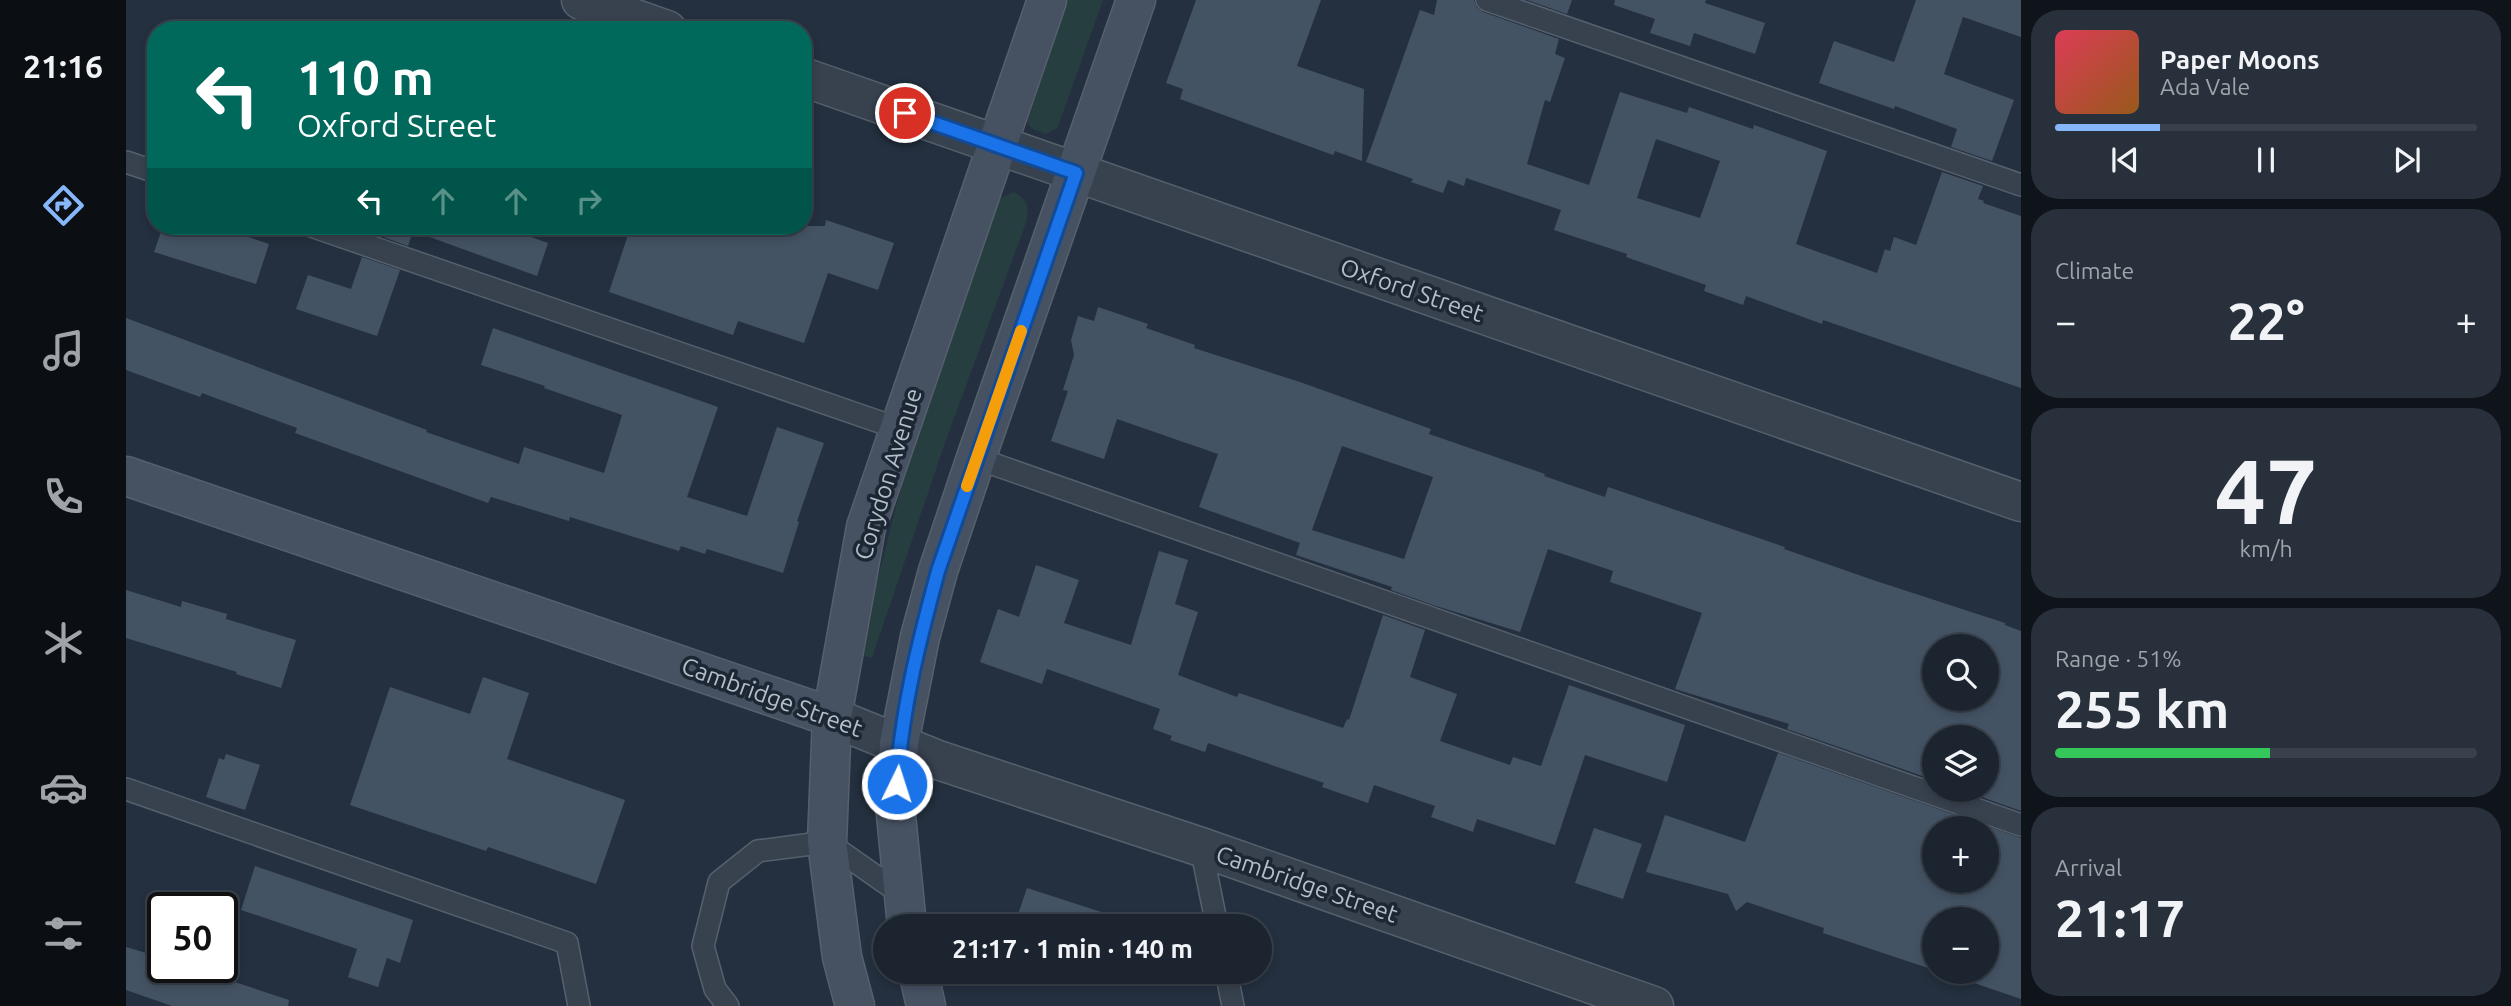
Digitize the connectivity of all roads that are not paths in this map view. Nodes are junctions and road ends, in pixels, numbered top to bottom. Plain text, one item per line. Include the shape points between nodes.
1 (582, 0) edge
2 (1048, 0) edge
3 (1136, 0) edge
4 (1487, 0) edge
5 (642, 21) edge
6 (812, 81) edge
7 (998, 145) junction
8 (126, 162) edge
9 (147, 169) edge
10 (1076, 173) junction
11 (2021, 185) edge
12 (338, 235) edge
13 (900, 429) junction
14 (976, 458) junction
15 (126, 476) edge
16 (2021, 502) edge
17 (832, 717) junction
18 (900, 743) junction
19 (126, 789) edge
20 (2021, 825) edge
21 (827, 842) junction
22 (1201, 847) junction
23 (906, 911) edge
24 (1215, 914) edge
25 (921, 984) edge
26 (1229, 984) edge
27 (579, 1006) edge
28 (728, 1006) edge
29 (855, 1006) edge
30 (926, 1006) edge
31 (1233, 1006) edge
32 (1654, 1006) edge

1 - 5 street
2 - 7 main road, Corydon Avenue
3 - 10 main road
4 - 11 lane
6 - 7 street, Oxford Street
7 - 10 street, Oxford Street
7 - 13 main road, Corydon Avenue
8 - 9 lane
10 - 14 main road
10 - 16 street, Oxford Street
12 - 13 lane
13 - 17 main road, Corydon Avenue via 866,527
14 - 18 main road via 920,638
14 - 20 lane
15 - 17 main road, Cambridge Street
17 - 18 street, Cambridge Street
17 - 21 main road, Corydon Avenue
18 - 22 street, Cambridge Street via 938,761
18 - 23 main road via 895,804
19 - 27 lane via 567,943
21 - 23 lane
21 - 28 lane via 758,851 719,882 703,946 715,989
21 - 29 main road, Corydon Avenue via 842,957
22 - 24 lane
22 - 32 street, Cambridge Street
25 - 30 main road
26 - 31 lane

